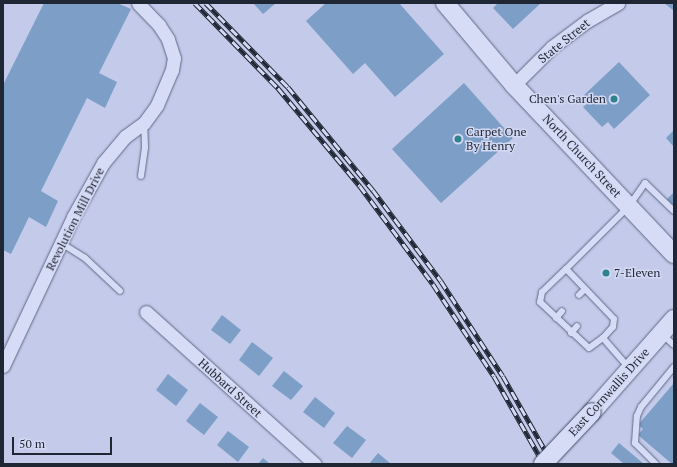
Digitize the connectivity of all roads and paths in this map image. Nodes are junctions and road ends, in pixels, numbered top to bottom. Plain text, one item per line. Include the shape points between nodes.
1 (138, 3) edge
2 (445, 3) edge
3 (618, 3) edge
4 (514, 85) junction
5 (144, 123) junction
6 (141, 176) dead end
7 (629, 206) junction
8 (674, 211) edge
9 (61, 243) junction
10 (673, 251) edge
11 (566, 269) junction
12 (585, 289) junction
13 (120, 291) dead end
14 (579, 295) dead end
15 (599, 304) junction
16 (594, 310) dead end
17 (562, 311) dead end
18 (146, 312) dead end
19 (556, 318) junction
20 (674, 319) edge
21 (577, 326) dead end
22 (571, 333) junction
23 (603, 338) junction
24 (668, 339) edge
25 (3, 366) edge
26 (674, 367) edge
27 (630, 369) junction
28 (315, 464) edge
29 (543, 464) edge
30 (656, 464) edge

1 - 5 street, Revolution Mill Drive via 159,25 168,39 174,58 165,86
2 - 4 main road, North Church Street
3 - 4 street, State Street via 587,21 552,48
4 - 7 main road, North Church Street
5 - 6 lane via 145,147
5 - 9 street, Revolution Mill Drive via 126,136 103,163
7 - 8 lane via 645,183
7 - 10 main road, North Church Street
7 - 11 lane
9 - 13 lane via 85,258
9 - 25 street, Revolution Mill Drive
11 - 12 lane
11 - 19 lane via 540,297 540,302
12 - 14 lane
12 - 15 lane
15 - 16 lane
15 - 23 lane via 614,319 614,324
17 - 19 lane
18 - 28 street, Hubbard Street
19 - 22 lane
20 - 24 main road, East Cornwallis Drive
21 - 22 lane
22 - 23 lane via 589,348
23 - 27 lane
24 - 27 main road, East Cornwallis Drive
26 - 30 lane via 637,416 635,443
27 - 29 main road, East Cornwallis Drive, bridge

